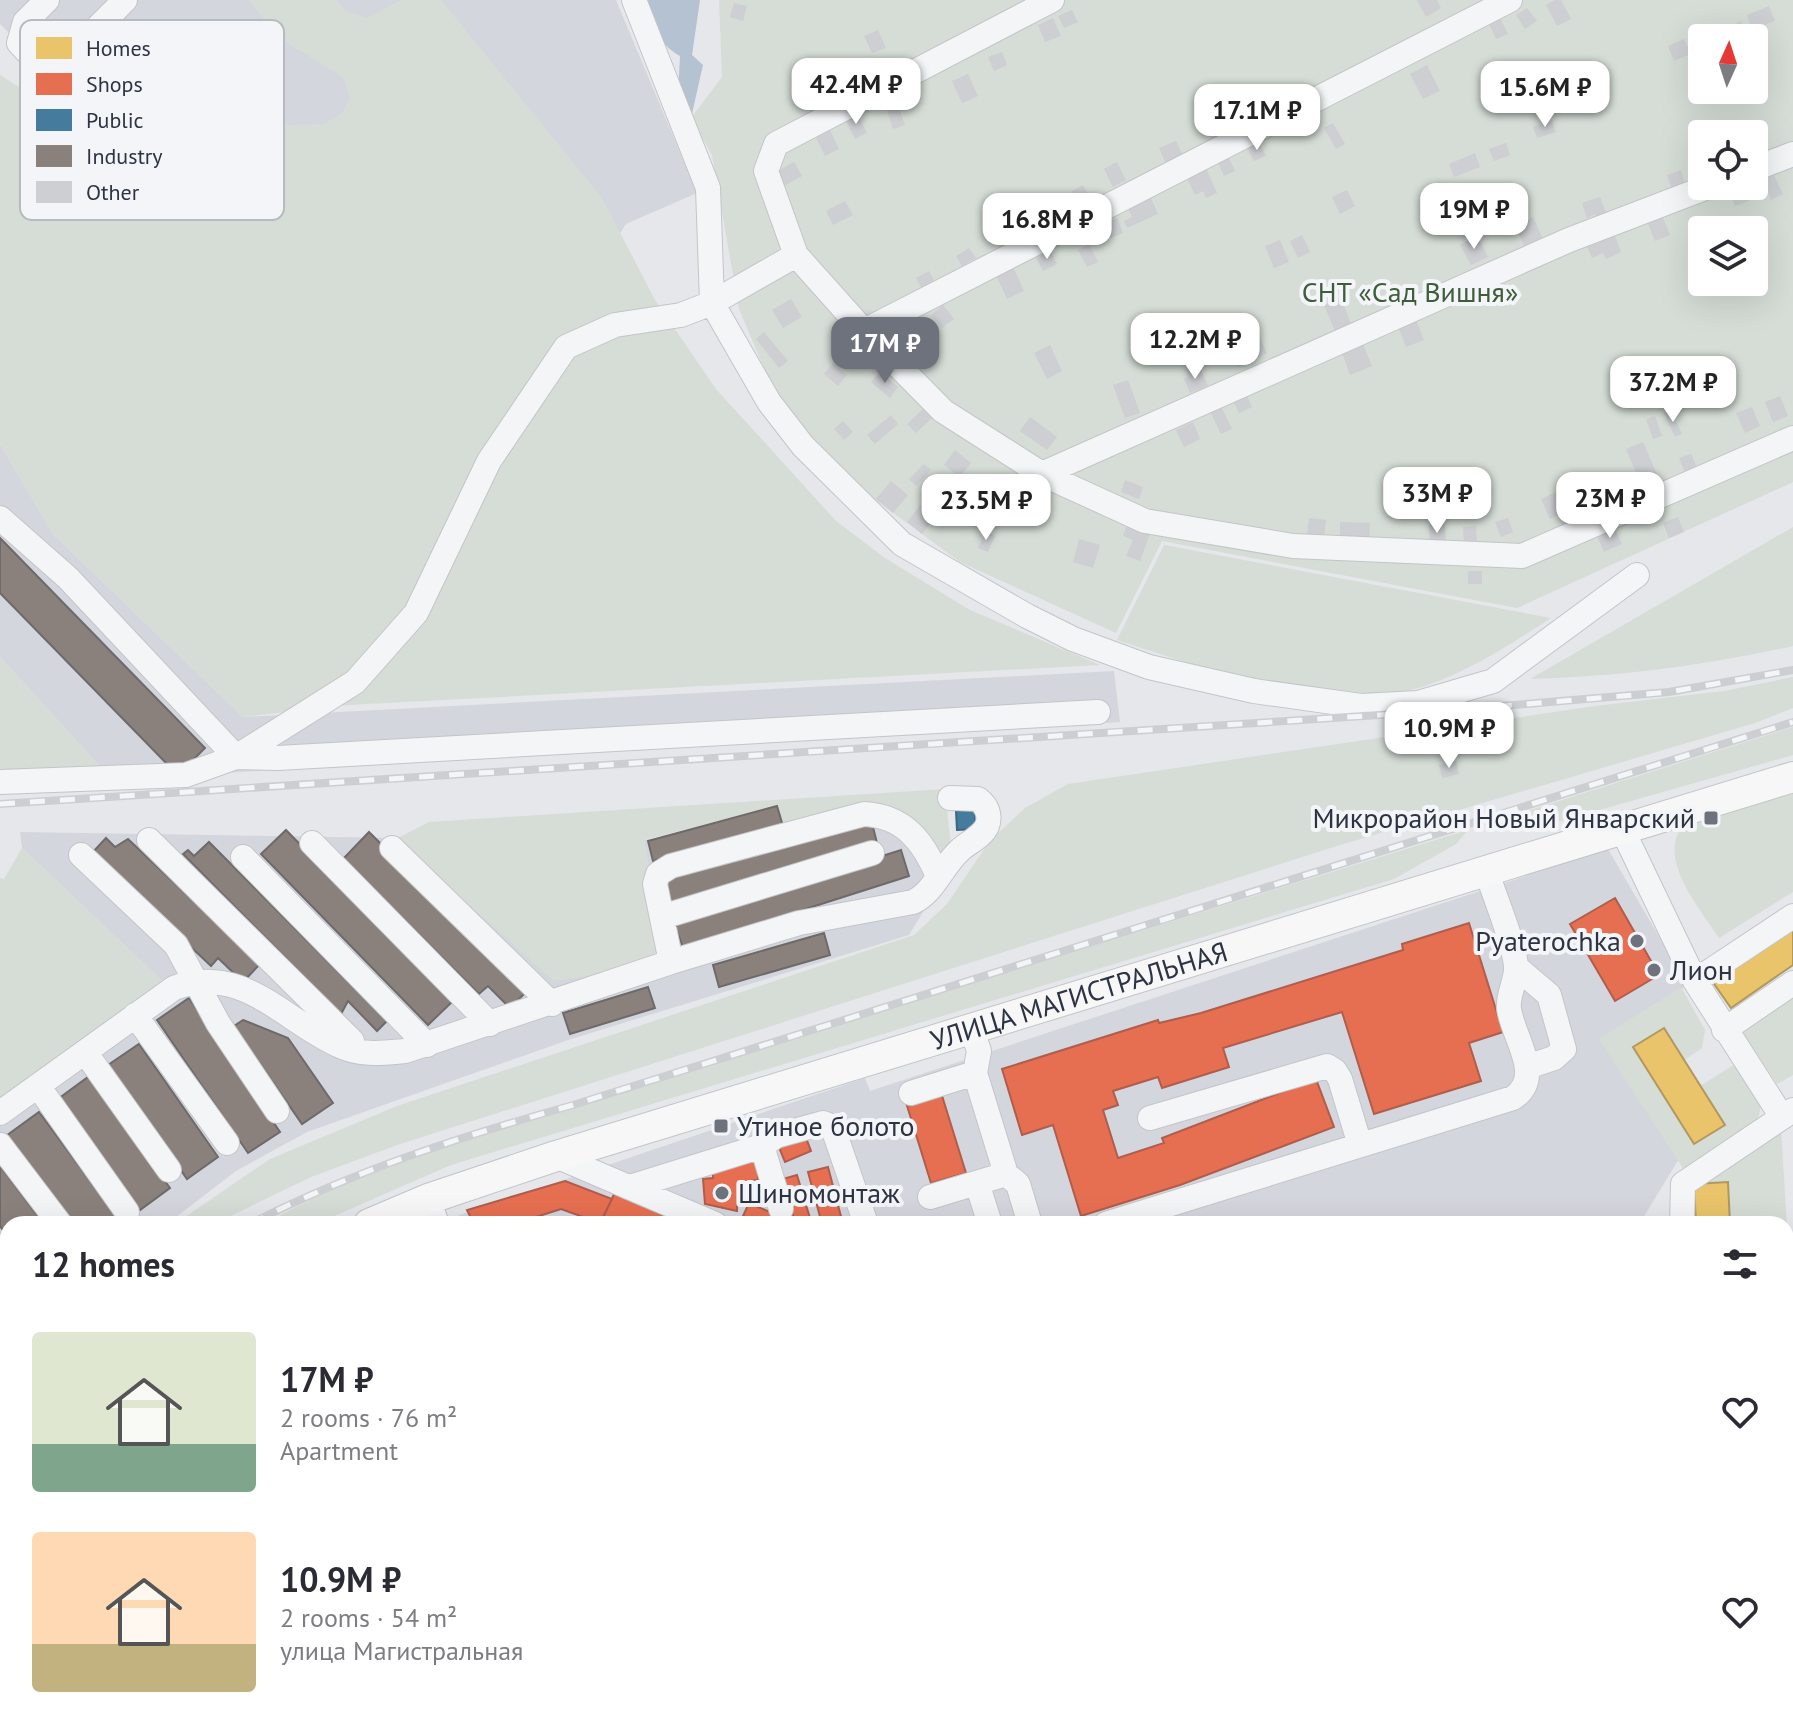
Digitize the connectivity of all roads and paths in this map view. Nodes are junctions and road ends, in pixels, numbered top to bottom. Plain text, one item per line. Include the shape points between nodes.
1 (47, 0) edge
2 (125, 0) edge
3 (634, 0) edge
4 (1052, 0) edge
5 (1510, 0) edge
6 (27, 20) edge
7 (105, 20) edge
8 (1793, 154) edge
9 (1768, 164) edge
10 (1688, 194) edge
11 (796, 255) junction
12 (712, 303) junction
13 (864, 331) junction
14 (1793, 438) edge
15 (1042, 474) junction
16 (0, 518) edge
17 (1637, 575) dead end
18 (1098, 712) dead end
19 (236, 757) junction
20 (1793, 777) edge
21 (0, 782) edge
22 (950, 798) dead end
23 (1623, 831) junction
24 (149, 840) dead end
25 (312, 843) dead end
26 (392, 848) dead end
27 (872, 853) dead end
28 (81, 855) dead end
29 (243, 857) dead end
30 (1487, 872) junction
31 (938, 876) junction
32 (1793, 916) edge
33 (662, 917) junction
34 (671, 962) junction
35 (1516, 967) junction
36 (195, 980) junction
37 (1695, 981) junction
38 (1793, 983) edge
39 (552, 1004) junction
40 (135, 1015) junction
41 (490, 1024) junction
42 (971, 1027) junction
43 (1724, 1030) junction
44 (427, 1045) junction
45 (85, 1052) junction
46 (364, 1054) junction
47 (1527, 1067) junction
48 (975, 1073) junction
49 (38, 1086) junction
50 (911, 1093) dead end
51 (277, 1111) dead end
52 (0, 1113) edge
53 (1788, 1114) edge
54 (1150, 1118) dead end
55 (227, 1143) dead end
56 (0, 1145) edge
57 (1360, 1145) junction
58 (762, 1146) junction
59 (556, 1156) junction
60 (169, 1170) dead end
61 (1006, 1174) junction
62 (977, 1183) junction
63 (630, 1187) junction
64 (930, 1197) dead end
65 (781, 1209) dead end
66 (432, 1211) edge
67 (127, 1212) dead end
68 (54, 1216) edge
69 (408, 1216) edge
70 (697, 1216) edge
71 (863, 1216) edge
72 (987, 1216) edge
73 (1028, 1216) edge
74 (1132, 1216) edge
75 (1682, 1216) edge

1 - 6 street
2 - 7 street
3 - 12 street via 708,188
4 - 11 street via 776,144 766,171
5 - 13 street
8 - 9 street
10 - 15 street via 1569,240
11 - 12 street
11 - 13 street
12 - 17 street via 769,402 803,446 902,544 1073,639 1149,667 1254,691 1361,706 1418,703 1493,681
12 - 19 street via 681,315 615,325 566,347 489,461 416,613 355,682
13 - 15 street via 943,411
14 - 15 street via 1522,556 1293,546 1145,521
16 - 19 street via 68,578
18 - 19 street
19 - 21 street via 186,775
20 - 23 main road, УЛИЦА МАГИСТРАЛЬНАЯ
22 - 31 street via 978,799 987,808 988,823
23 - 30 main road, УЛИЦА МАГИСТРАЛЬНАЯ
23 - 37 street
24 - 46 street
25 - 41 street
26 - 39 street
27 - 33 street
28 - 36 street via 176,945
29 - 44 street
30 - 35 street
30 - 42 main road, УЛИЦА МАГИСТРАЛЬНАЯ
31 - 33 street via 922,845 903,824 864,814 664,869 655,884
31 - 34 street via 913,902 821,917
32 - 37 street
33 - 34 street
34 - 39 street
35 - 47 street via 1508,1007
35 - 47 street via 1549,995 1564,1049 1562,1055
36 - 40 street
36 - 46 street via 251,993 337,1045
36 - 51 street
37 - 43 street
38 - 43 street
39 - 41 street
40 - 45 street
40 - 55 street
41 - 44 street
42 - 48 street via 979,1051
42 - 59 main road, УЛИЦА МАГИСТРАЛЬНАЯ
43 - 53 street
44 - 46 street
45 - 49 street
45 - 60 street
47 - 57 street via 1524,1091 1513,1098
48 - 50 street
48 - 61 street
49 - 52 street
49 - 67 street
53 - 75 street via 1683,1184
54 - 57 street via 1327,1066 1340,1079
56 - 68 street
57 - 74 street
58 - 63 street
58 - 65 street
58 - 71 street via 816,1124 831,1126
59 - 63 street
59 - 66 main road, УЛИЦА МАГИСТРАЛЬНАЯ
61 - 62 street
61 - 73 street via 1018,1184
62 - 64 street
62 - 72 street
63 - 70 street
66 - 69 main road, УЛИЦА МАГИСТРАЛЬНАЯ

